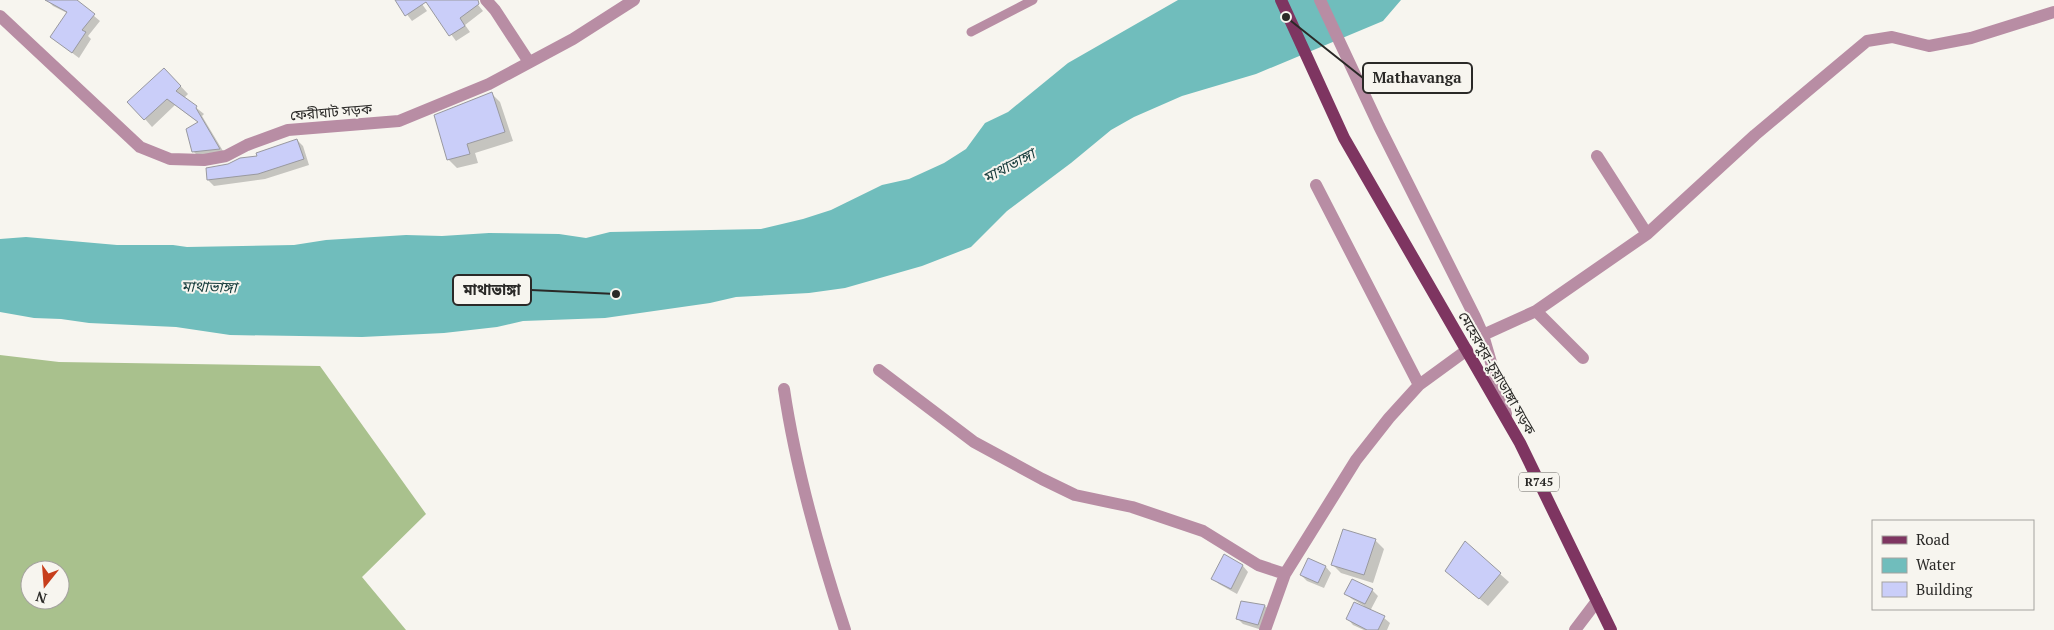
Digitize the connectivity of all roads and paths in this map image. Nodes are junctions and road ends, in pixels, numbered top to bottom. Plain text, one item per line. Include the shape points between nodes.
1 (486, 0) edge
2 (634, 0) edge
3 (1034, 0) edge
4 (1281, 0) edge
5 (1320, 0) edge
6 (2054, 12) edge
7 (0, 16) edge
8 (971, 32) dead end
9 (529, 62) junction
10 (1597, 156) dead end
11 (1316, 185) dead end
12 (1647, 234) junction
13 (1536, 311) junction
14 (1482, 335) junction
15 (1467, 350) junction
16 (1583, 358) dead end
17 (879, 370) dead end
18 (1419, 385) junction
19 (784, 389) dead end
20 (1508, 421) junction
21 (1285, 574) junction
22 (1597, 601) junction
23 (845, 630) edge
24 (1265, 630) edge
25 (1575, 630) edge
26 (1611, 630) edge

1 - 9 street
2 - 9 street, ফেরীঘাট সড়ক via 573,39
3 - 8 lane
4 - 15 main road, মেহেরপুর-চুয়াডাঙ্গা সড়ক / R745 via 1344,138
5 - 14 street
6 - 12 street via 1972,38 1929,46 1892,37 1867,41 1755,135
7 - 9 street, ফেরীঘাট সড়ক via 140,147 170,159 204,160 226,156 248,144 288,130 399,121 489,84
10 - 12 street
11 - 18 street
12 - 13 street
13 - 14 street
13 - 16 street
14 - 20 street
15 - 18 street
15 - 20 main road, মেহেরপুর-চুয়াডাঙ্গা সড়ক / R745
17 - 21 street via 974,442 1042,479 1075,495 1132,507 1203,531 1258,566
18 - 21 street via 1356,460
19 - 23 street via 792,444 828,580
20 - 22 main road, মেহেরপুর-চুয়াডাঙ্গা সড়ক / R745
21 - 24 street
22 - 25 street
22 - 26 main road, মেহেরপুর-চুয়াডাঙ্গা সড়ক / R745

